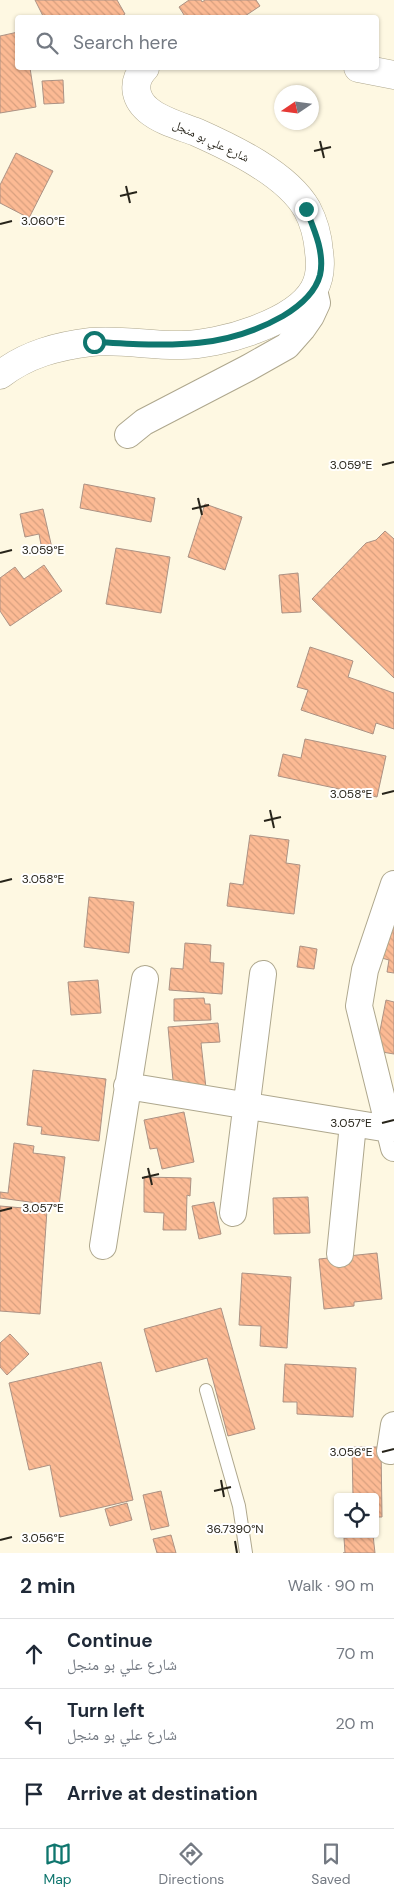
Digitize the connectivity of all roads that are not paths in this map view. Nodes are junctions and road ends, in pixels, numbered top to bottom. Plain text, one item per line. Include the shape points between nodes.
1 (143, 70) edge
2 (368, 70) edge
3 (394, 75) edge
4 (314, 290) junction
5 (0, 375) edge
6 (128, 435) dead end
7 (394, 884) edge
8 (263, 974) dead end
9 (145, 979) dead end
10 (127, 1086) junction
11 (245, 1106) junction
12 (353, 1124) junction
13 (392, 1139) edge
14 (233, 1213) dead end
15 (103, 1246) dead end
16 (340, 1254) dead end
17 (206, 1390) dead end
18 (394, 1425) edge
19 (390, 1451) dead end
20 (246, 1553) edge

1 - 4 street, شارع علي بو منجل via 136,82 136,91 148,110 246,155 295,194 306,209 320,254 320,274
2 - 3 street
4 - 5 street via 295,309 241,335 183,346 94,342 63,346 35,354
4 - 6 street via 317,303 311,316 287,346 144,422
7 - 13 street via 365,970 359,1006
8 - 11 street
9 - 10 street
10 - 11 street
10 - 15 street
11 - 12 street
11 - 14 street
12 - 13 street
12 - 16 street
17 - 20 lane via 239,1506
18 - 19 street

